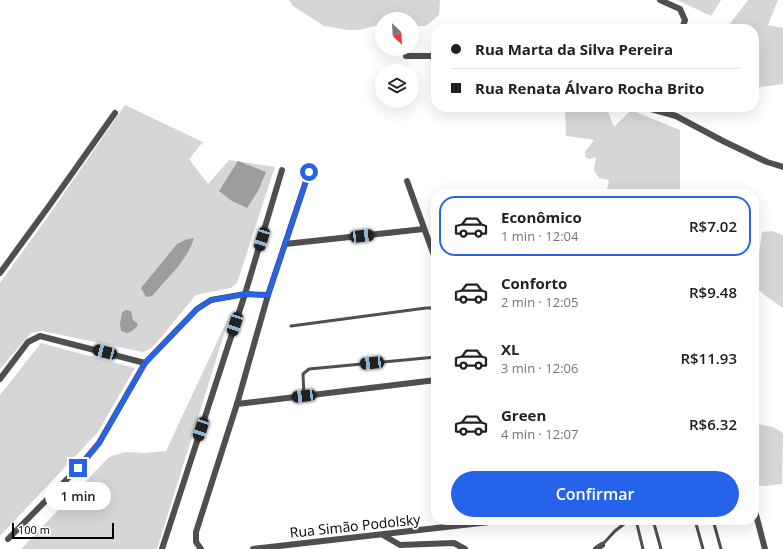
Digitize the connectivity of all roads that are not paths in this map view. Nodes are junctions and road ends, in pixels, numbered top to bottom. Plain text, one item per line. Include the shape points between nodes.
1 (660, 0) edge
2 (684, 24) edge
3 (419, 56) edge
4 (431, 56) edge
5 (662, 112) edge
6 (115, 113) dead end
7 (783, 167) edge
8 (282, 170) dead end
9 (309, 172) dead end
10 (407, 181) dead end
11 (424, 229) junction
12 (285, 244) junction
13 (431, 248) edge
14 (0, 273) edge
15 (245, 294) junction
16 (268, 295) junction
17 (431, 308) edge
18 (291, 326) dead end
19 (431, 357) edge
20 (145, 363) junction
21 (0, 380) edge
22 (431, 381) edge
23 (304, 396) junction
24 (237, 404) junction
25 (466, 525) edge
26 (623, 525) edge
27 (637, 525) edge
28 (654, 525) edge
29 (696, 525) edge
30 (714, 525) edge
31 (759, 525) edge
32 (383, 535) junction
33 (8, 539) dead end
34 (602, 545) joint
35 (200, 548) edge
36 (162, 549) edge
37 (253, 549) edge
38 (465, 549) edge
39 (596, 549) edge
40 (643, 549) edge
41 (661, 549) edge
42 (703, 549) edge
43 (721, 549) edge
44 (765, 549) edge

1 - 2 street via 680,9 685,20
3 - 4 street
5 - 7 street via 676,116 767,162
6 - 14 street
8 - 15 street
9 - 12 street
10 - 11 street
11 - 12 street
11 - 13 street
12 - 16 street
15 - 16 street
15 - 20 street via 211,300 203,304
15 - 36 street
16 - 24 street
17 - 18 lane
19 - 23 lane via 309,369 303,374
20 - 21 street via 40,336 28,342
20 - 33 street via 99,443
22 - 23 street
23 - 24 street
24 - 35 street via 196,532 196,542
25 - 32 street, Rua Simão Podolsky
26 - 34 lane
27 - 40 lane
28 - 41 lane
29 - 42 lane
30 - 43 lane
31 - 44 street
32 - 37 street, Rua Simão Podolsky
32 - 38 street via 400,545 454,543
34 - 39 street

